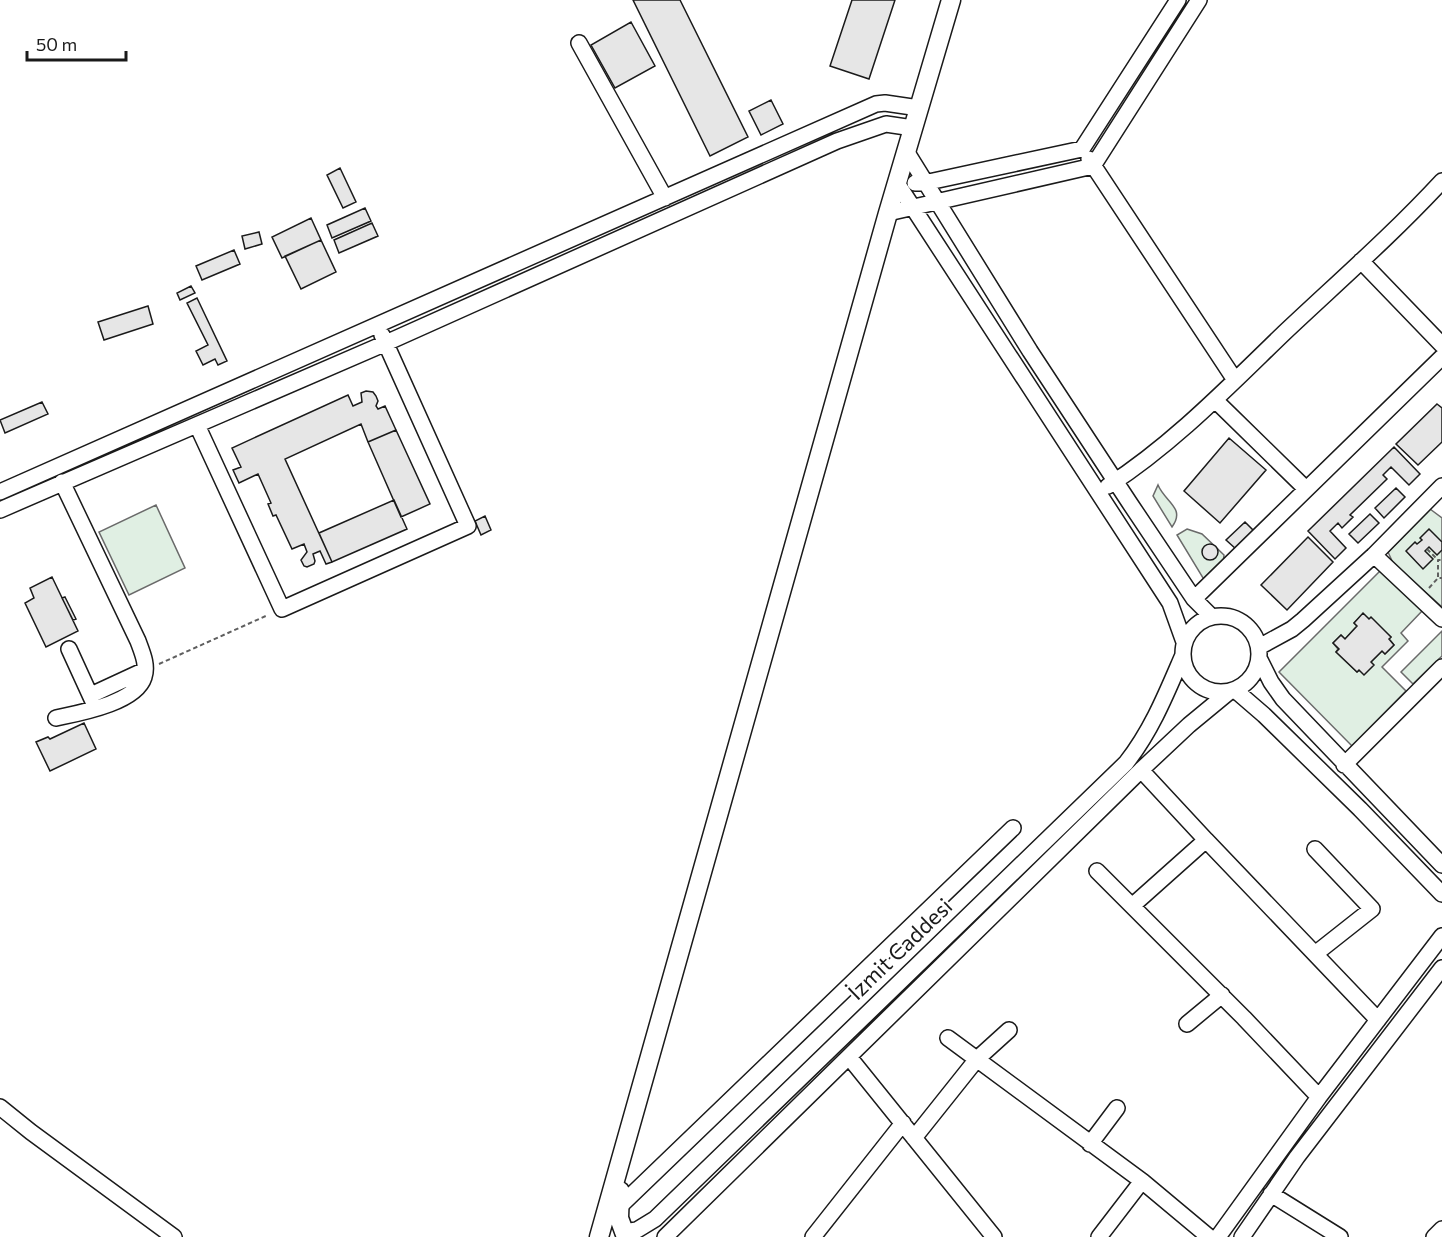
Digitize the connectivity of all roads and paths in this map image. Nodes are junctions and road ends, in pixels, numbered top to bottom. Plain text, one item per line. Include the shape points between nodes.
1 (951, 0) edge
2 (1178, 0) edge
3 (1199, 0) edge
4 (579, 43) dead end
5 (919, 108) junction
6 (913, 128) junction
7 (1082, 149) junction
8 (906, 151) junction
9 (1093, 166) junction
10 (1442, 181) edge
11 (897, 183) junction
12 (924, 183) junction
13 (665, 198) junction
14 (936, 202) junction
15 (913, 207) junction
16 (888, 213) junction
17 (1361, 261) junction
18 (378, 326) junction
19 (386, 343) junction
20 (1442, 345) edge
21 (1442, 357) edge
22 (1235, 380) junction
23 (1215, 400) junction
24 (197, 425) junction
25 (1116, 481) junction
26 (62, 482) junction
27 (1442, 486) edge
28 (1306, 489) junction
29 (0, 492) edge
30 (1097, 493) junction
31 (0, 510) edge
32 (1427, 549) dead end
33 (1374, 555) junction
34 (1440, 560) edge
35 (1440, 578) edge
36 (1425, 592) dead end
37 (1194, 599) junction
38 (282, 609) junction
39 (1211, 616) junction
40 (1442, 619) edge
41 (1184, 648) junction
42 (69, 649) dead end
43 (1259, 652) junction
44 (1442, 668) edge
45 (145, 670) junction
46 (1232, 691) junction
47 (94, 702) junction
48 (56, 718) dead end
49 (1344, 765) junction
50 (1141, 770) junction
51 (1013, 828) dead end
52 (1206, 840) junction
53 (1315, 849) dead end
54 (1442, 865) edge
55 (1097, 871) dead end
56 (1442, 894) edge
57 (1132, 906) junction
58 (1442, 936) edge
59 (1315, 954) junction
60 (1442, 968) edge
61 (1222, 995) junction
62 (1378, 1020) junction
63 (1187, 1024) dead end
64 (1009, 1030) dead end
65 (948, 1038) dead end
66 (849, 1058) junction
67 (977, 1059) junction
68 (1319, 1097) junction
69 (0, 1107) edge
70 (1117, 1108) dead end
71 (903, 1123) junction
72 (630, 1127) junction
73 (914, 1138) junction
74 (1090, 1144) junction
75 (1142, 1181) junction
76 (1271, 1194) junction
77 (619, 1207) junction
78 (1442, 1229) edge
79 (619, 1235) edge
80 (174, 1237) edge
81 (599, 1237) edge
82 (665, 1237) edge
83 (813, 1237) edge
84 (994, 1237) edge
85 (1099, 1237) edge
86 (1209, 1237) edge
87 (1218, 1237) edge
88 (1242, 1237) edge
89 (1340, 1237) edge
90 (1434, 1237) edge

1 - 5 main road
2 - 7 street
3 - 9 street
4 - 13 street
5 - 6 main road
5 - 13 street via 876,104
6 - 8 main road
6 - 19 street via 886,124 837,141
7 - 9 street
7 - 12 street
8 - 11 main road
8 - 12 street
9 - 14 street
9 - 22 street
10 - 17 street
11 - 12 street
11 - 15 street
11 - 16 main road
12 - 14 street
13 - 18 street
14 - 15 street
14 - 25 street
15 - 16 street
15 - 30 street
16 - 72 main road
17 - 20 street
17 - 22 street
18 - 19 street
18 - 29 street
19 - 24 street
19 - 38 street via 468,526
21 - 28 street
22 - 23 street
23 - 25 street
23 - 28 street
24 - 26 street
24 - 38 street
25 - 30 street
25 - 37 street
26 - 31 street
26 - 45 street via 138,641
27 - 33 street
28 - 37 street
30 - 41 street via 1170,603
32 - 34 path
33 - 40 street
33 - 43 street via 1292,629
34 - 35 path
35 - 36 path
37 - 39 street
38 - 45 path
39 - 41 street, İzmit Caddesi via 1190,630
39 - 43 street via 1224,615 1241,621 1255,635
41 - 46 street via 1185,666 1198,684 1208,690
41 - 79 street, İzmit Caddesi via 1166,695 1126,763 661,1213 637,1230
42 - 47 street
43 - 46 street, İzmit Caddesi via 1250,679
43 - 49 street via 1283,699
44 - 49 street
45 - 47 street via 136,690
46 - 50 street, İzmit Caddesi
46 - 56 street via 1264,715
47 - 48 street
49 - 54 street
50 - 52 street
50 - 66 street, İzmit Caddesi
51 - 77 street
52 - 57 street
52 - 59 street
53 - 59 street via 1372,909
55 - 57 street
57 - 61 street
58 - 62 street
59 - 62 street
60 - 76 street
61 - 63 street
61 - 68 street
62 - 68 street
64 - 67 street
65 - 67 street
66 - 71 street
66 - 82 street, İzmit Caddesi
67 - 73 street
67 - 74 street
68 - 87 street
69 - 80 street
70 - 74 street
71 - 73 street
71 - 83 street
72 - 77 main road
72 - 81 main road
73 - 84 street
74 - 75 street
75 - 85 street
75 - 86 street
76 - 88 street
76 - 89 street
77 - 79 main road
78 - 90 street

